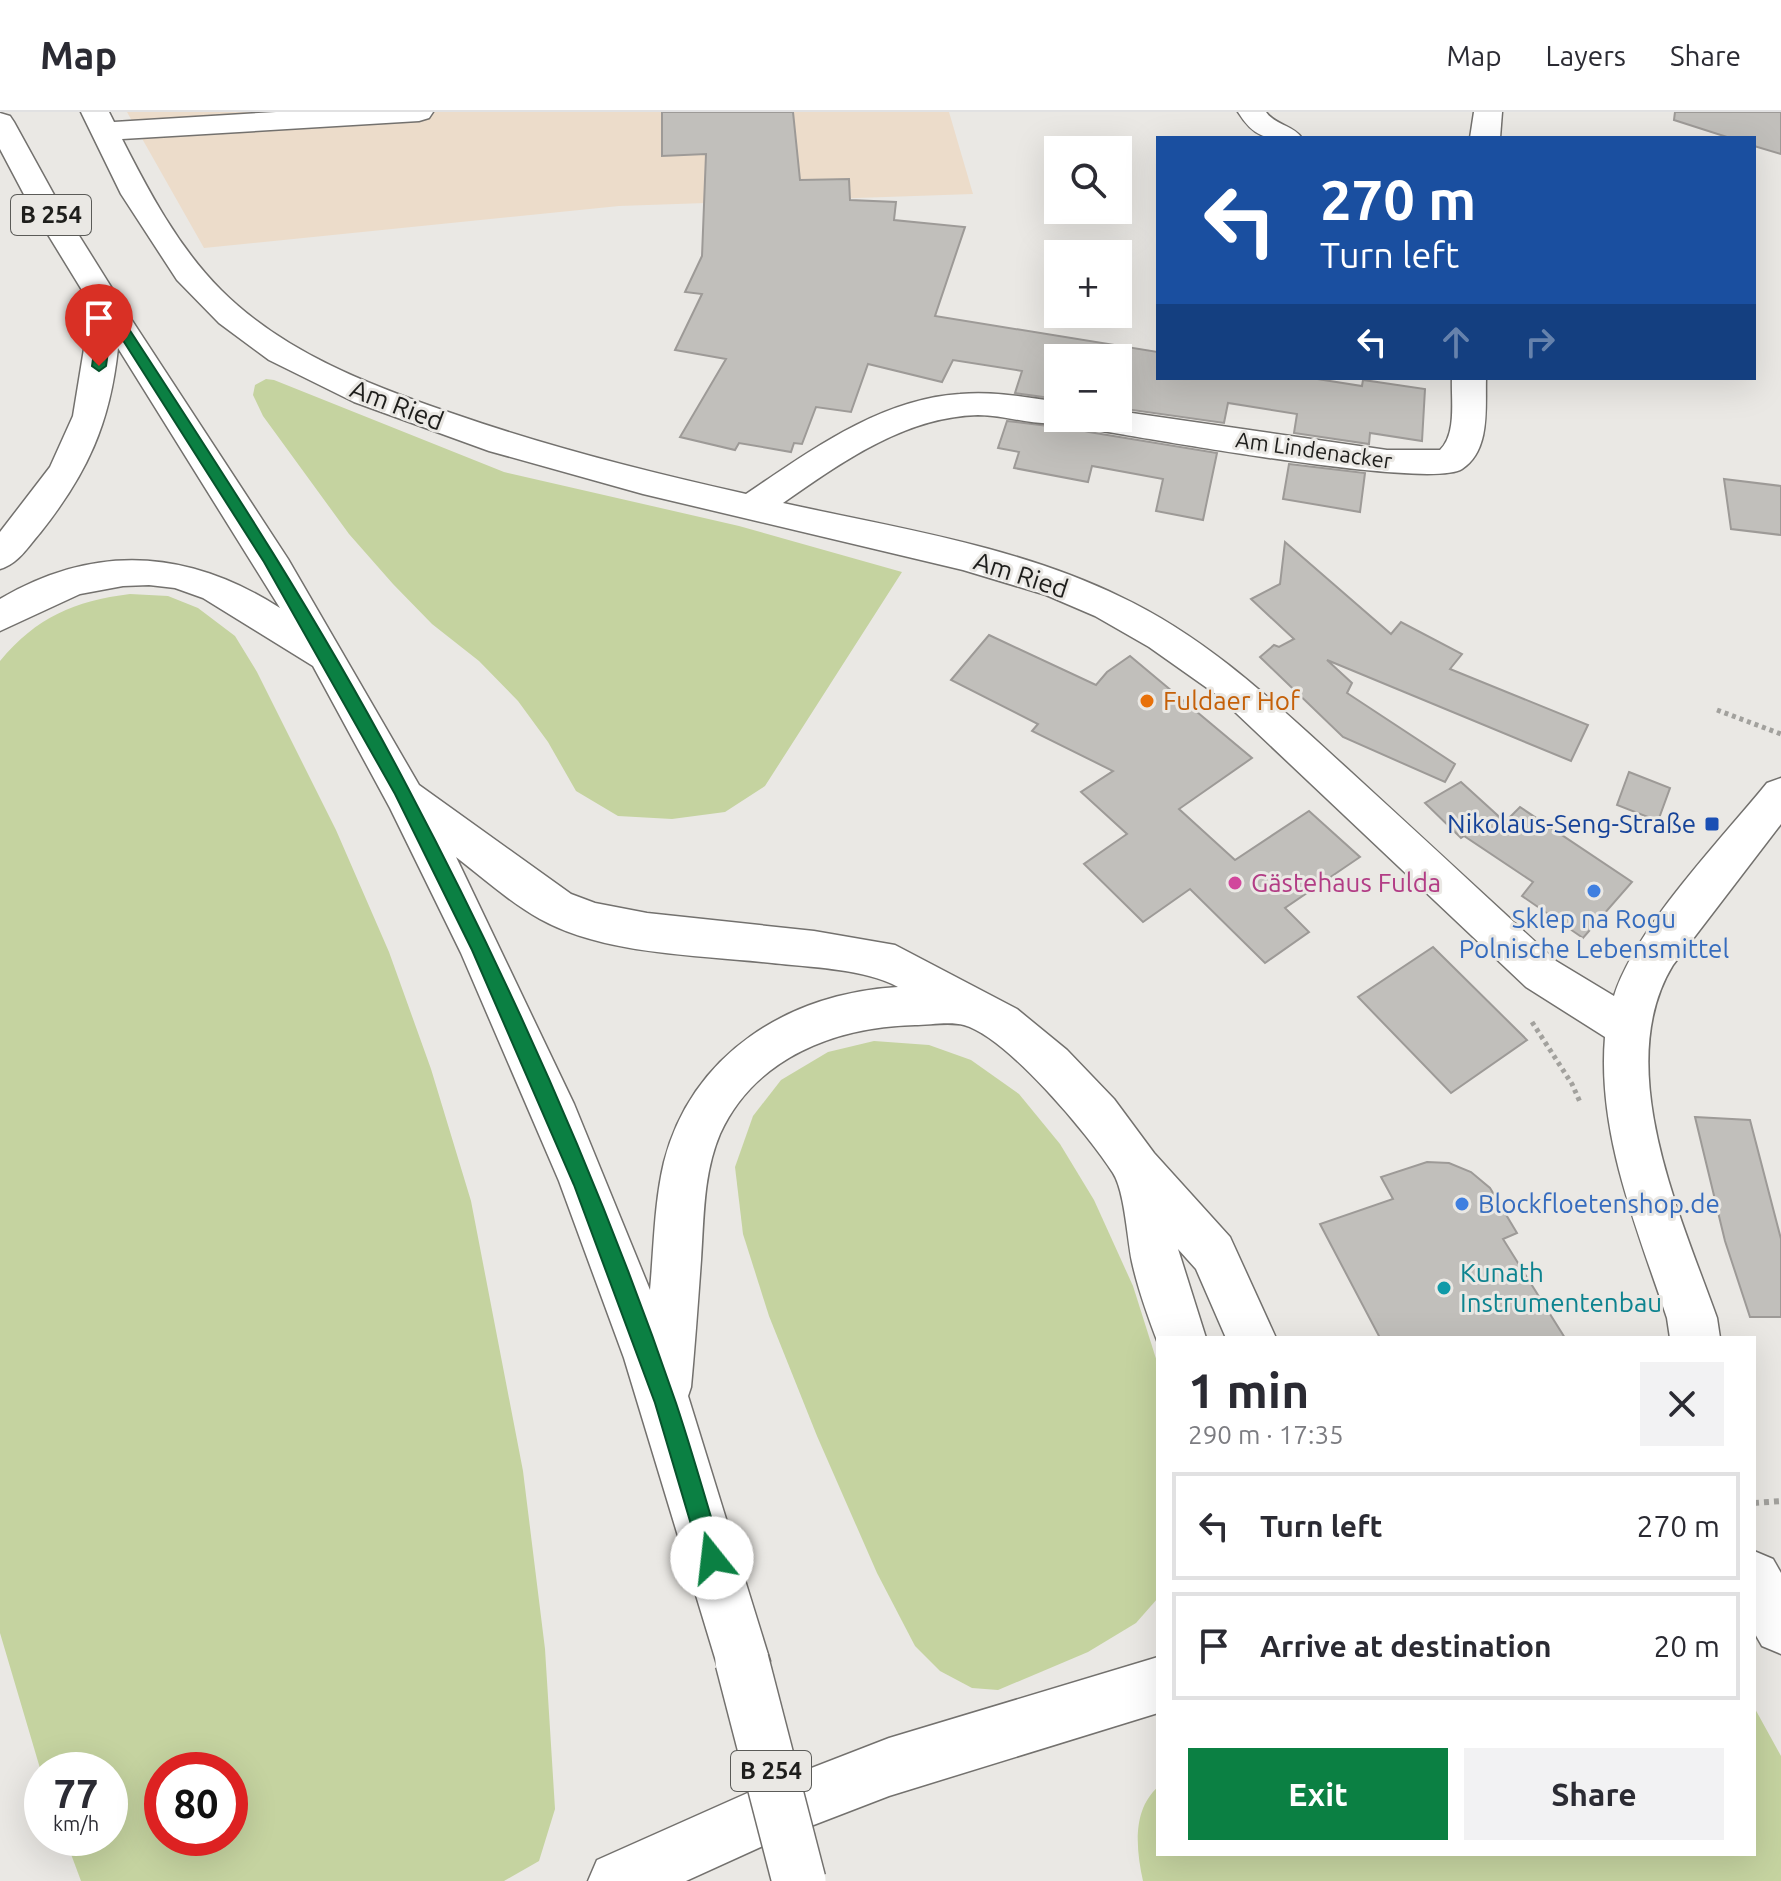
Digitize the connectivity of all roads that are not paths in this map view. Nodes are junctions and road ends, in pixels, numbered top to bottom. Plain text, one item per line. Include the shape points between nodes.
1 (419, 112) edge
2 (1252, 112) edge
3 (1488, 112) edge
4 (99, 121) edge
5 (0, 122) edge
6 (1283, 136) edge
7 (1485, 136) edge
8 (107, 306) junction
9 (1469, 380) edge
10 (1044, 411) edge
11 (1132, 424) edge
12 (751, 508) junction
13 (0, 556) edge
14 (0, 617) edge
15 (329, 659) junction
16 (402, 791) junction
17 (1781, 794) edge
18 (964, 1005) junction
19 (1627, 1027) junction
20 (1137, 1168) junction
21 (1180, 1336) edge
22 (1250, 1336) edge
23 (1695, 1336) edge
24 (665, 1403) junction
25 (1756, 1582) edge
26 (1781, 1627) edge
27 (1156, 1686) edge
28 (618, 1881) edge
29 (799, 1881) edge

1 - 4 main road
2 - 6 main road via 1260,124
3 - 7 main road
4 - 12 main road, Am Ried via 126,179 201,286 228,314 304,365 362,393 516,448
5 - 8 main road, B 254
8 - 13 main road via 95,397 76,454
8 - 15 main road, B 254
9 - 11 main road, Am Lindenacker via 1465,445 1448,462 1387,462
10 - 12 main road via 989,403 919,413 858,439
12 - 19 main road, Am Ried via 982,561 1092,599 1185,652 1231,685 1541,974
14 - 15 main road via 50,590 89,577 166,573 227,596
15 - 16 main road, B 254
16 - 18 main road via 556,907 647,931 814,949 895,964
16 - 24 main road, B 254 via 564,1137
17 - 19 main road via 1661,945 1638,987
18 - 20 main road via 1001,1023 1051,1064 1098,1114
18 - 24 main road via 843,1013 800,1028 737,1070 713,1101 693,1144 682,1195
19 - 23 main road via 1628,1104
20 - 21 main road via 1157,1265
20 - 22 main road via 1213,1253
24 - 29 main road, B 254, bridge via 742,1661
25 - 26 main road
27 - 28 main road via 889,1767

